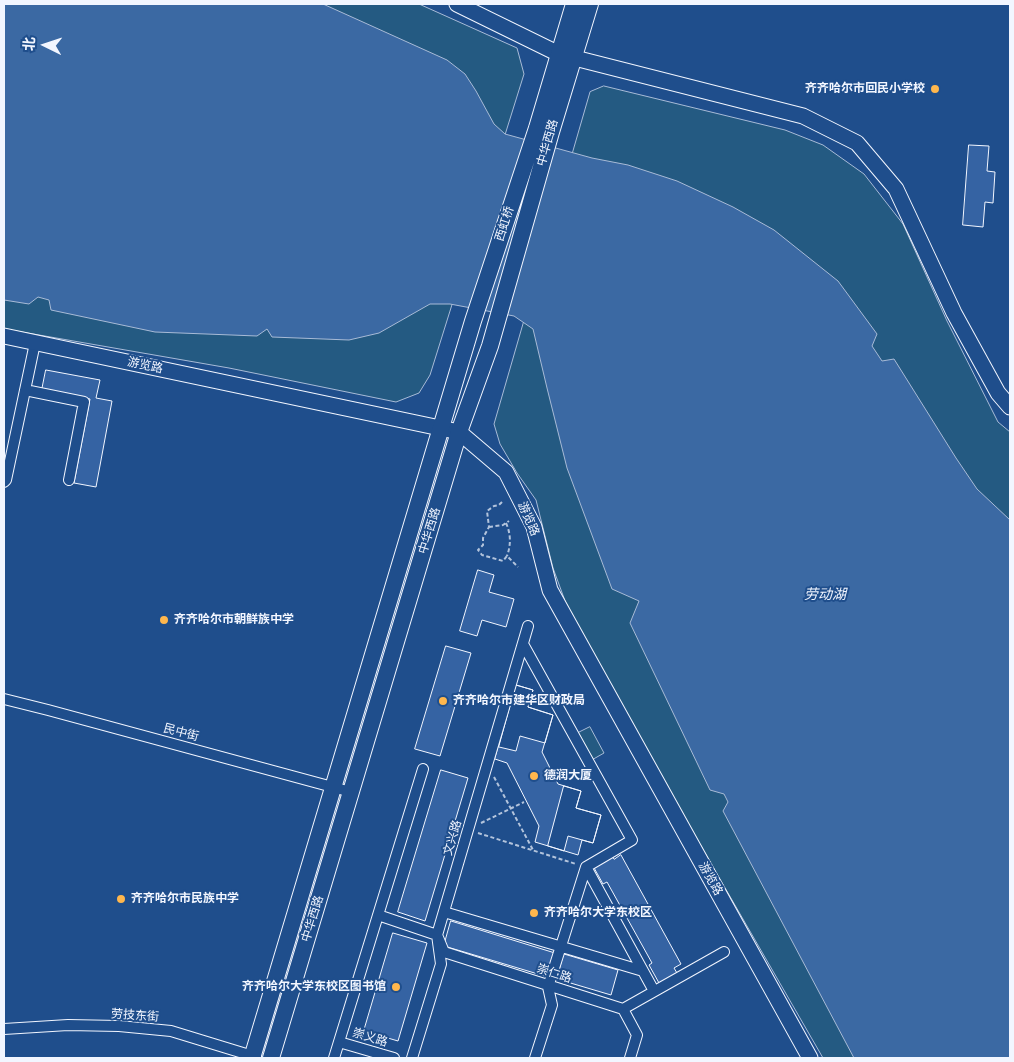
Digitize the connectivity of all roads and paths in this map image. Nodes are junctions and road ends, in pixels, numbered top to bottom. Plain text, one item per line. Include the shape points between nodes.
1 (457, 4) edge
2 (574, 4) edge
3 (590, 4) edge
4 (566, 56) junction
5 (544, 130) junction
6 (473, 321) joint
7 (4, 336) edge
8 (35, 343) junction
9 (25, 390) junction
10 (1010, 407) edge
11 (441, 428) junction
12 (460, 432) junction
13 (69, 480) dead end
14 (4, 482) edge
15 (502, 502) dead end
16 (509, 521) dead end
17 (506, 523) junction
18 (489, 526) junction
19 (507, 556) junction
20 (518, 567) dead end
21 (528, 626) dead end
22 (523, 644) junction
23 (4, 699) edge
24 (488, 765) junction
25 (423, 769) dead end
26 (333, 787) junction
27 (351, 792) junction
28 (524, 802) dead end
29 (511, 809) junction
30 (468, 830) junction
31 (533, 850) junction
32 (586, 867) junction
33 (444, 912) junction
34 (378, 915) junction
35 (438, 935) junction
36 (561, 947) junction
37 (724, 952) dead end
38 (643, 971) junction
39 (549, 985) junction
40 (654, 991) junction
41 (623, 1009) junction
42 (4, 1029) edge
43 (339, 1042) junction
44 (255, 1058) edge
45 (272, 1058) edge
46 (334, 1058) edge
47 (394, 1058) edge
48 (412, 1058) edge
49 (535, 1058) edge
50 (630, 1058) edge
51 (810, 1058) edge

1 - 4 street
2 - 4 main road, 中华西路
3 - 4 main road, 中华西路
4 - 5 main road, 中华西路
4 - 10 street via 803,116 857,143 896,190 954,313 998,393
5 - 6 main road, 西虹桥
5 - 12 main road, 中华西路 via 490,346
6 - 11 main road, 中华西路
7 - 8 street, 游览路
8 - 9 street
8 - 11 street, 游览路
9 - 13 street via 84,402
9 - 14 street
11 - 12 street, 游览路
11 - 26 main road, 中华西路
12 - 27 main road, 中华西路
12 - 51 street, 游览路 via 506,472 534,527 550,590
15 - 18 path via 487,511
16 - 17 path
17 - 18 path
17 - 19 path via 510,540
18 - 19 path via 478,550 482,555 502,561
19 - 20 path
21 - 22 street, 文兴路
22 - 24 street, 文兴路
22 - 32 street via 632,840
23 - 26 street, 民中街
24 - 29 path
24 - 30 street, 文兴路
25 - 34 street
26 - 27 street, 民中街
26 - 44 main road, 中华西路
27 - 45 main road, 中华西路
28 - 29 path
29 - 30 path
29 - 31 path
30 - 31 path
30 - 33 street, 文兴路
31 - 32 path
32 - 36 street
32 - 38 street
33 - 35 street, 文兴路
33 - 36 street
34 - 35 street
34 - 43 street
35 - 39 street, 崇仁路 via 444,952
35 - 48 street, 文兴路 via 441,964
36 - 38 street
36 - 39 street
37 - 40 street
38 - 40 street
39 - 41 street, 崇仁路
39 - 49 street via 552,1005
40 - 41 street
41 - 50 street via 637,1035
42 - 44 street, 劳技东街 via 68,1025 171,1031
43 - 46 street
43 - 47 street, 崇义路

